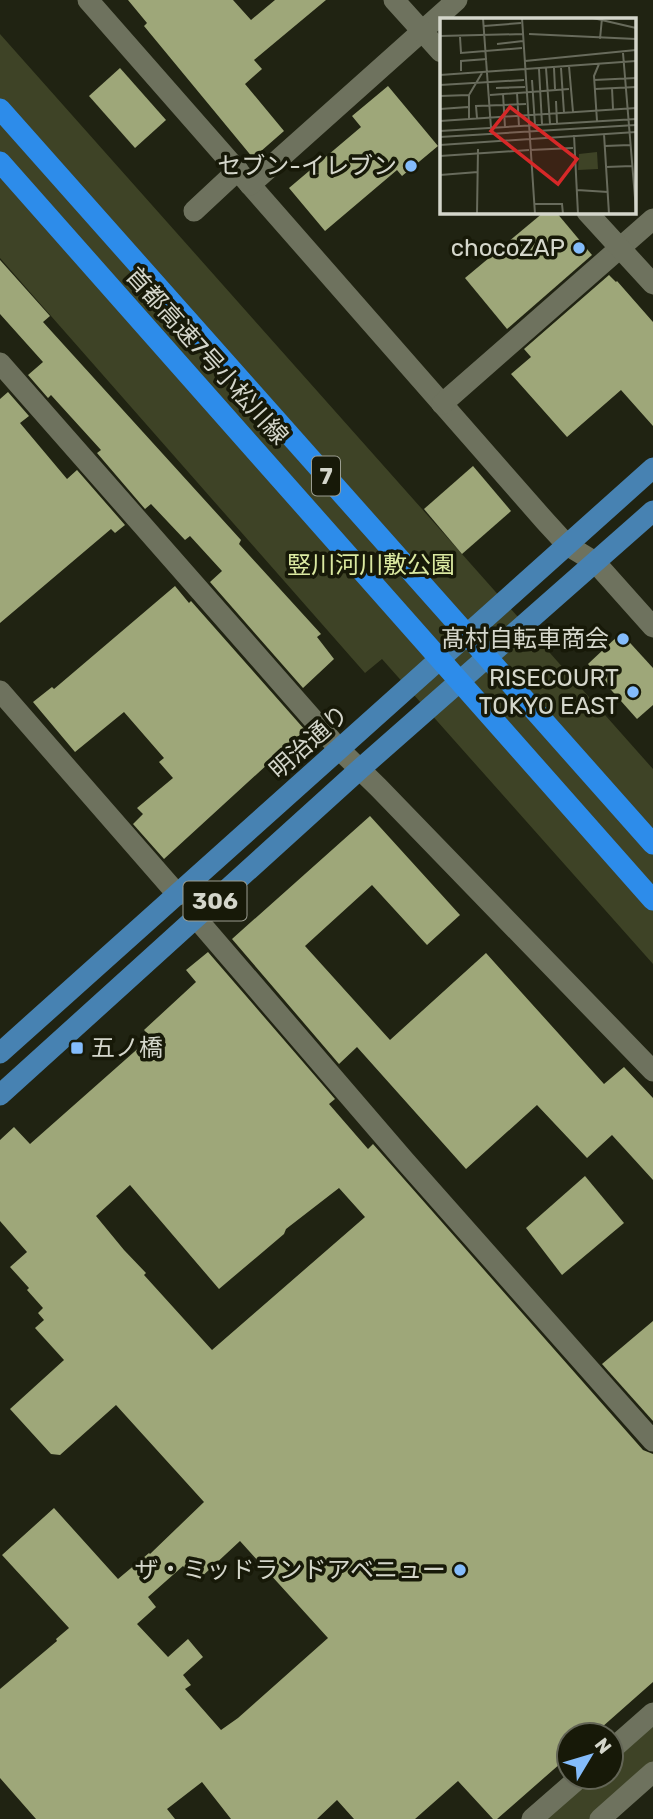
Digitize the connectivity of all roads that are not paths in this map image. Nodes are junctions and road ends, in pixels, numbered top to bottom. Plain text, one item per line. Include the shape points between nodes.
1 (88, 0) edge
2 (394, 0) edge
3 (457, 0) edge
4 (422, 31) junction
5 (440, 51) edge
6 (0, 109) edge
7 (0, 162) edge
8 (244, 178) junction
9 (194, 211) dead end
10 (589, 214) edge
11 (653, 219) edge
12 (620, 248) junction
13 (653, 284) edge
14 (0, 363) edge
15 (442, 404) junction
16 (653, 468) edge
17 (653, 511) edge
18 (567, 545) junction
19 (595, 562) junction
20 (653, 627) edge
21 (0, 691) edge
22 (340, 750) junction
23 (360, 769) junction
24 (653, 844) edge
25 (178, 895) junction
26 (653, 900) edge
27 (196, 918) junction
28 (0, 1053) edge
29 (653, 1071) edge
30 (0, 1095) edge
31 (653, 1441) edge
32 (653, 1713) edge
33 (625, 1737) edge
34 (653, 1772) edge
35 (564, 1791) edge
36 (532, 1819) edge
37 (600, 1819) edge

1 - 8 street
2 - 4 street
3 - 4 street
4 - 5 street
4 - 8 street
6 - 24 highway, 首都高速7号小松川線 / 7
7 - 26 highway, 首都高速7号小松川線 / 7
8 - 9 street
8 - 15 street
10 - 12 street
11 - 12 street
12 - 13 street
12 - 15 street
14 - 22 street
15 - 18 street
16 - 18 main road, 明治通り / 306
17 - 19 main road, 306
18 - 19 street
18 - 22 main road, 明治通り / 306
19 - 20 street
19 - 23 main road, 306
21 - 25 street
22 - 23 street
22 - 25 main road, 明治通り / 306
23 - 27 main road, 306
23 - 29 street
25 - 28 main road, 明治通り / 306
27 - 30 main road, 306
27 - 31 street
32 - 33 street
34 - 37 street
35 - 36 street

